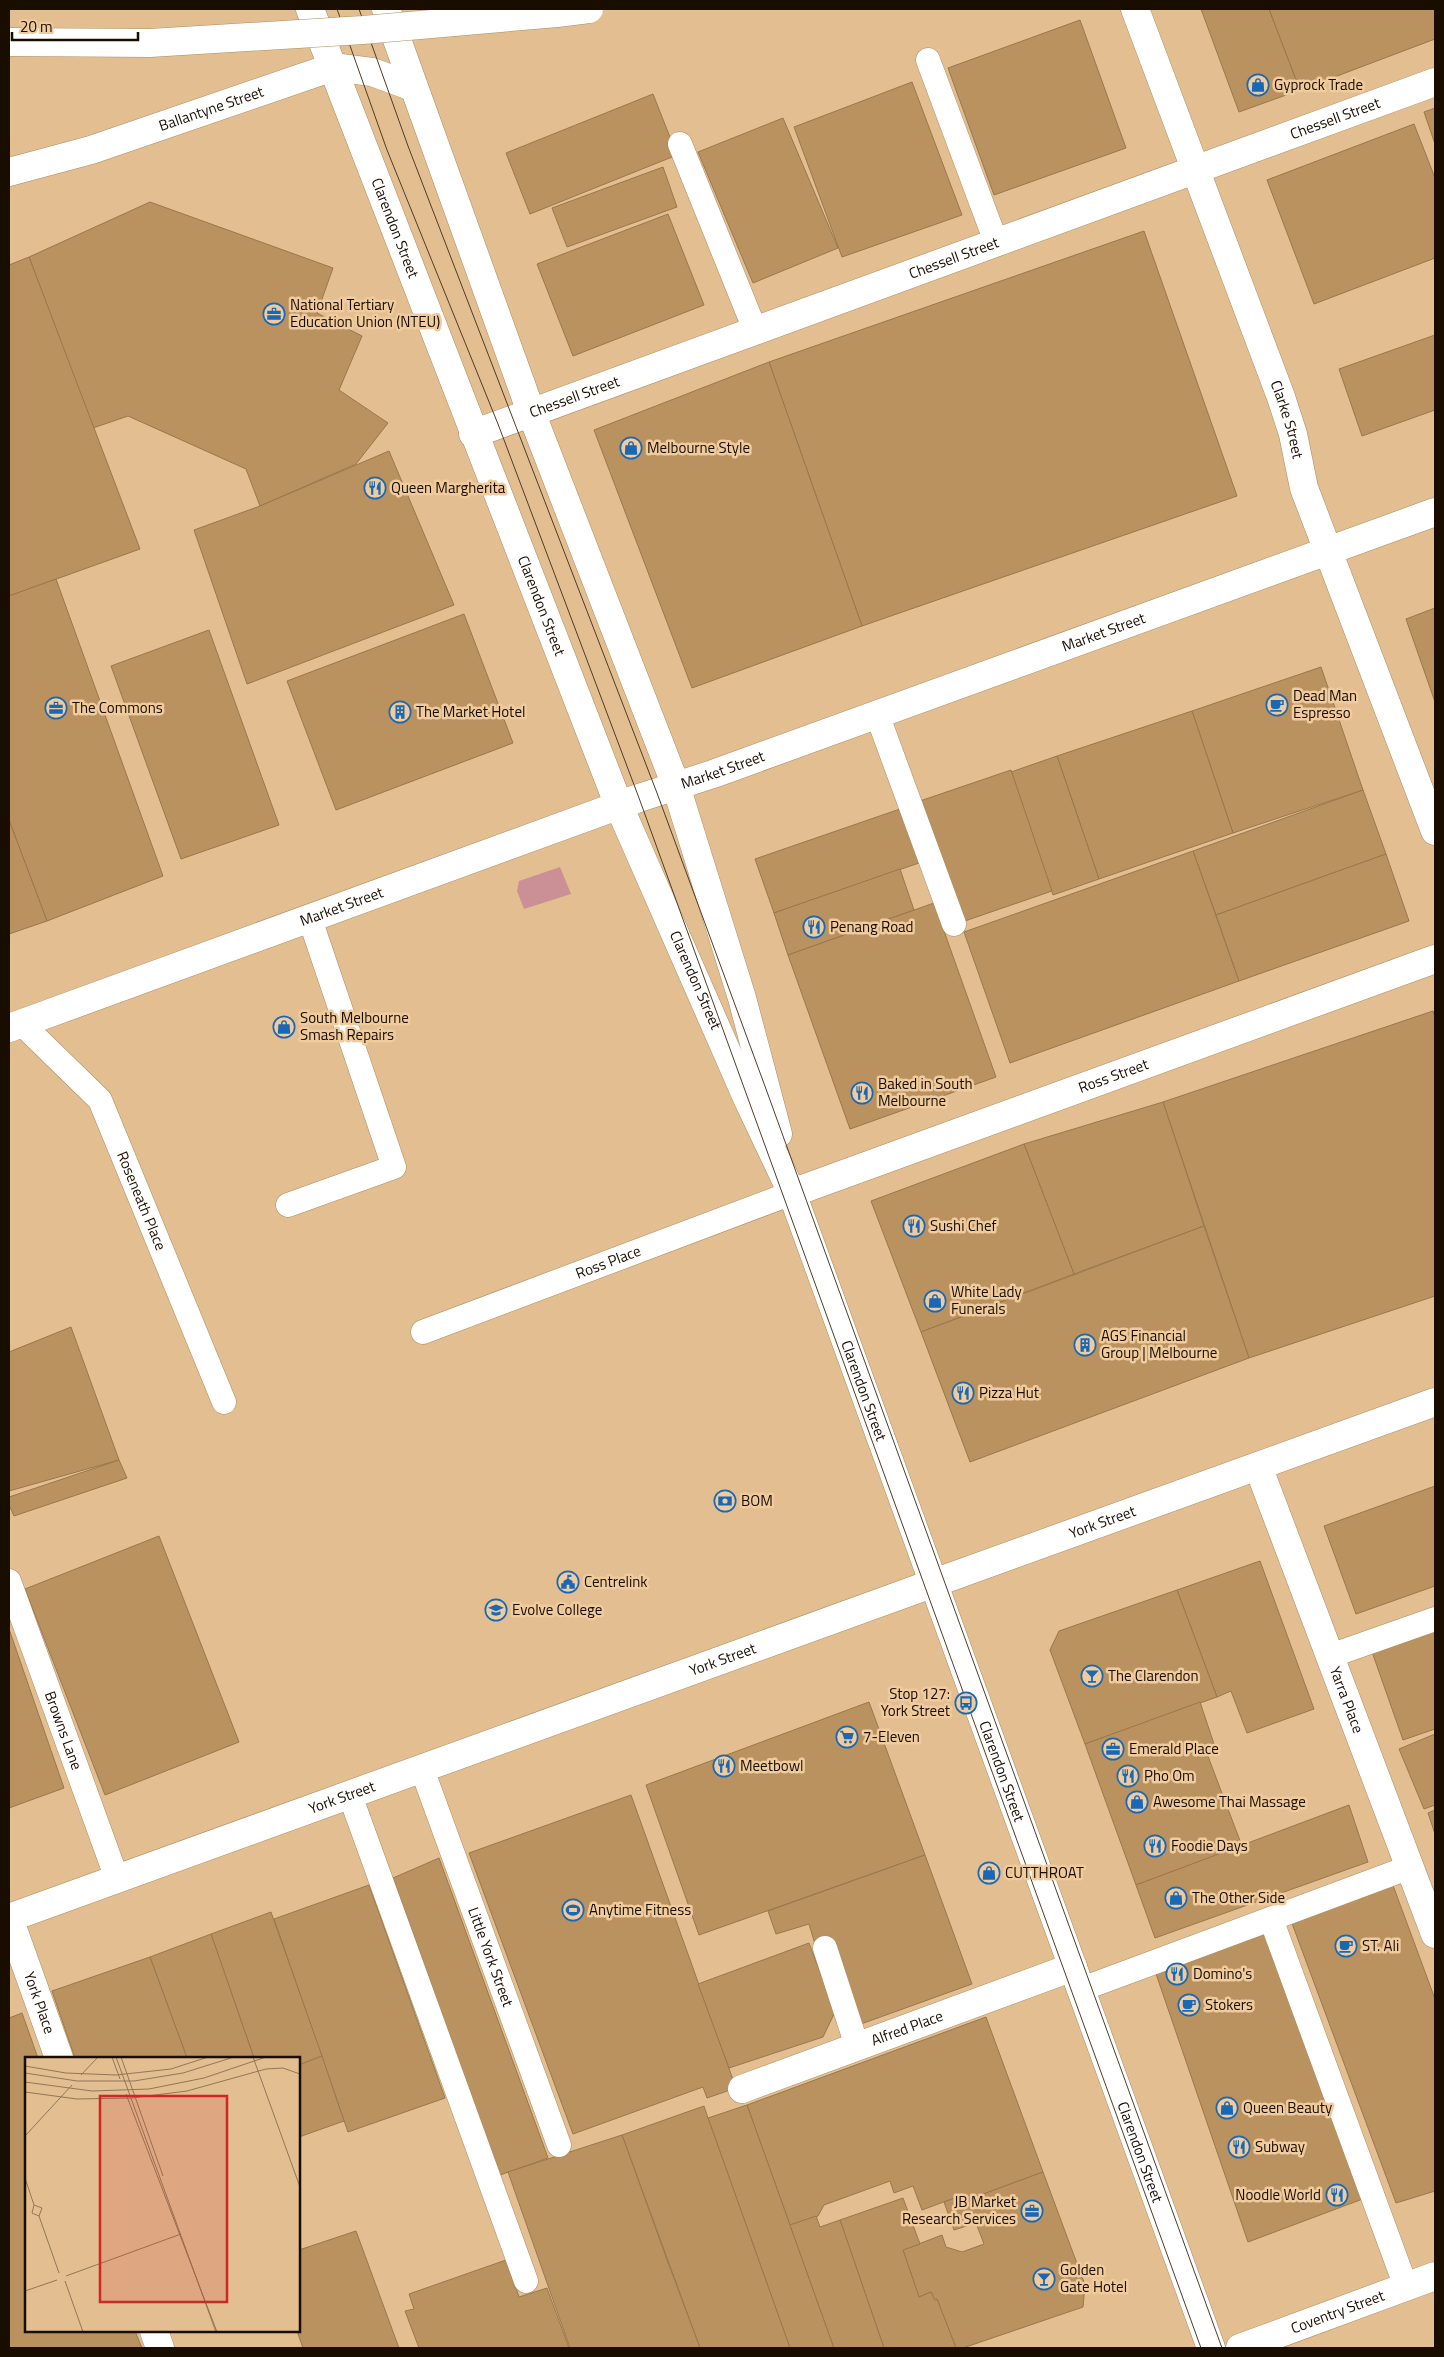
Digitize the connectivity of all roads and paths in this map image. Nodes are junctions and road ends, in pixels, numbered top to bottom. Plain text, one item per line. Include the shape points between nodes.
1 (310, 9) edge
2 (386, 9) edge
3 (590, 9) edge
4 (1135, 9) edge
5 (9, 42) edge
6 (928, 60) dead end
7 (333, 66) junction
8 (1435, 82) edge
9 (413, 87) junction
10 (680, 144) dead end
11 (1194, 169) junction
12 (9, 172) edge
13 (996, 242) junction
14 (755, 330) junction
15 (530, 412) junction
16 (473, 434) junction
17 (1435, 512) edge
18 (1327, 552) junction
19 (877, 714) junction
20 (676, 786) junction
21 (619, 806) junction
22 (1435, 831) edge
23 (310, 919) junction
24 (954, 924) dead end
25 (1435, 959) edge
26 (15, 1026) edge
27 (792, 1193) junction
28 (288, 1205) dead end
29 (423, 1332) dead end
30 (224, 1402) dead end
31 (1435, 1402) edge
32 (1258, 1466) junction
33 (9, 1581) edge
34 (934, 1583) junction
35 (1435, 1619) edge
36 (1330, 1656) junction
37 (422, 1770) junction
38 (350, 1795) junction
39 (1410, 1867) junction
40 (117, 1879) junction
41 (9, 1918) edge
42 (1271, 1919) junction
43 (1435, 1934) edge
44 (825, 1948) dead end
45 (1077, 1978) junction
46 (857, 2046) junction
47 (58, 2057) edge
48 (742, 2088) dead end
49 (559, 2145) dead end
50 (1435, 2276) edge
51 (526, 2281) dead end
52 (1406, 2287) junction
53 (154, 2332) edge
54 (160, 2348) edge
55 (1211, 2348) edge
56 (1240, 2348) edge

1 - 7 main road, Clarendon Street
2 - 9 main road, Clarendon Street
3 - 5 main road, bridge via 372,29 160,42
4 - 11 main road, Clarke Street
6 - 13 lane
7 - 9 main road, Ballantyne Street via 372,72
7 - 12 main road, Ballantyne Street via 91,150
7 - 16 main road, Clarendon Street
8 - 11 main road, Chessell Street
9 - 15 main road, Clarendon Street
10 - 14 lane
11 - 13 main road, Chessell Street
11 - 18 main road, Clarke Street via 1282,397 1304,488
13 - 14 main road, Chessell Street
14 - 15 main road, Chessell Street
15 - 16 main road, Chessell Street
15 - 20 main road, Clarendon Street
16 - 21 main road, Clarendon Street
17 - 18 main road, Market Street
18 - 19 main road, Market Street
18 - 22 main road, Clarke Street
19 - 20 main road, Market Street
19 - 24 lane
20 - 21 main road, Market Street
20 - 27 main road, Clarendon Street via 742,998
21 - 23 main road, Market Street
21 - 27 main road, Clarendon Street
23 - 26 main road, Market Street
23 - 28 lane via 394,1167
25 - 27 main road, Ross Street
26 - 30 lane, Roseneath Place via 100,1100
27 - 29 lane, Ross Place
27 - 34 main road, Clarendon Street
31 - 32 main road, York Street
32 - 34 main road, York Street
32 - 36 main road, Yarra Place
33 - 40 lane, Browns Lane
34 - 37 main road, York Street
34 - 45 main road, Clarendon Street
35 - 36 lane
36 - 39 main road, Yarra Place
37 - 38 main road, York Street
37 - 49 lane, Little York Street
38 - 40 main road, York Street
38 - 51 lane
39 - 42 lane
39 - 43 main road, Yarra Place
40 - 41 main road, York Street
41 - 47 main road, York Place
42 - 45 lane
42 - 52 lane
44 - 46 lane
45 - 46 main road, Alfred Place
45 - 55 main road, Clarendon Street
46 - 48 main road, Alfred Place
50 - 52 main road, Coventry Street
52 - 56 main road, Coventry Street
53 - 54 main road

